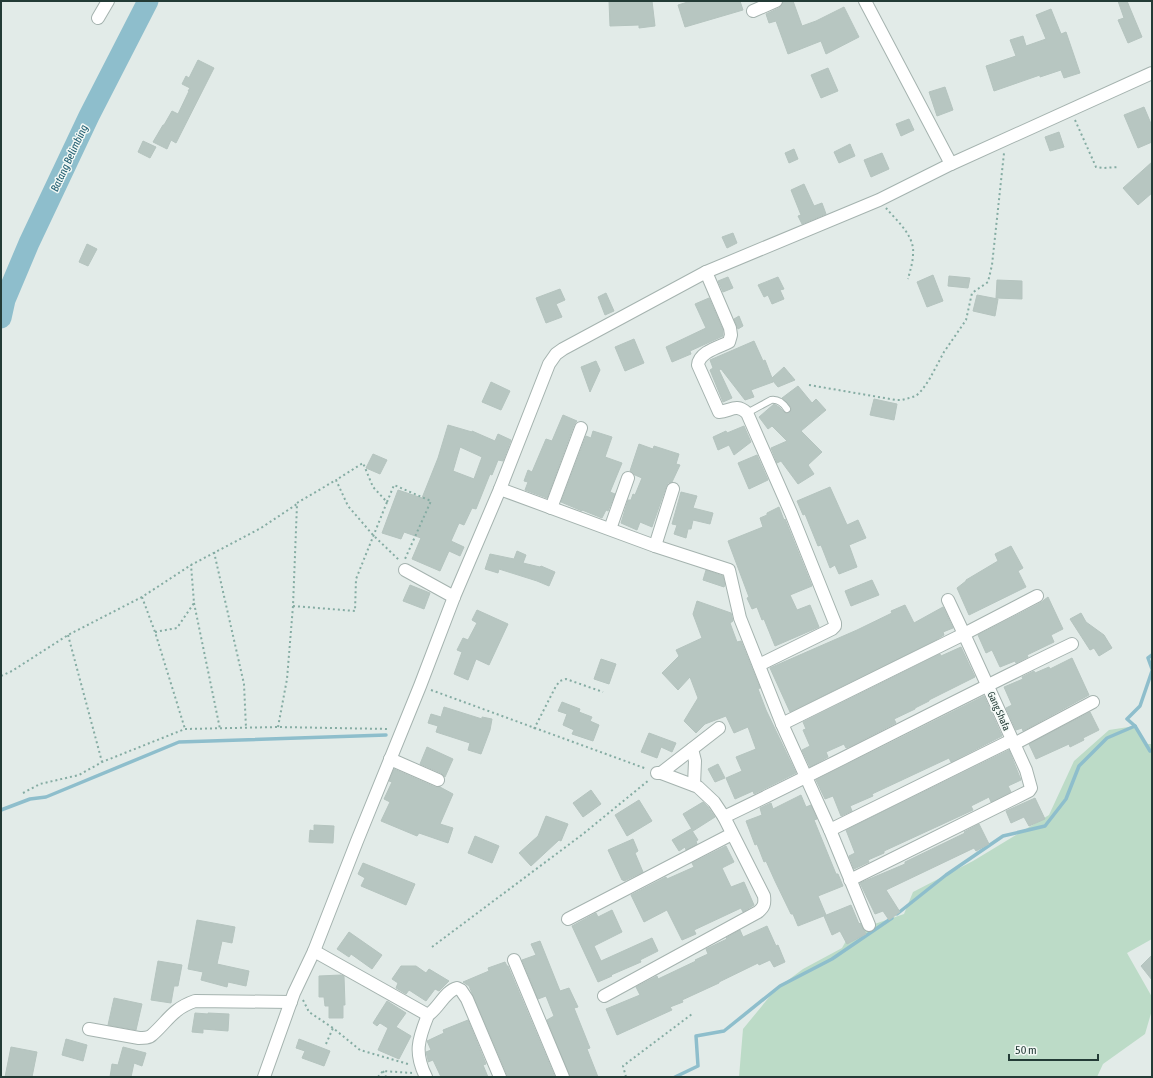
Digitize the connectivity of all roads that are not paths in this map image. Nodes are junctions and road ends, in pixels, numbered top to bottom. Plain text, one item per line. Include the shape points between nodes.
1 (108, 1) edge
2 (776, 1) edge
3 (865, 1) edge
4 (753, 11) dead end
5 (98, 18) dead end
6 (1152, 73) edge
7 (952, 164) junction
8 (706, 272) junction
9 (787, 409) dead end
10 (747, 413) junction
11 (581, 428) dead end
12 (628, 478) dead end
13 (500, 489) junction
14 (673, 489) dead end
15 (551, 508) junction
16 (610, 529) junction
17 (655, 546) junction
18 (405, 570) dead end
19 (1037, 596) dead end
20 (454, 597) junction
21 (948, 600) dead end
22 (964, 634) junction
23 (1072, 644) dead end
24 (759, 665) junction
25 (988, 684) junction
26 (1092, 702) dead end
27 (782, 724) junction
28 (719, 728) dead end
29 (1013, 742) junction
30 (692, 749) junction
31 (390, 759) junction
32 (806, 778) junction
33 (438, 780) dead end
34 (694, 785) junction
35 (724, 817) junction
36 (830, 830) junction
37 (732, 834) junction
38 (850, 880) junction
39 (568, 919) dead end
40 (869, 925) dead end
41 (314, 951) junction
42 (514, 960) dead end
43 (604, 996) dead end
44 (293, 998) junction
45 (428, 1016) junction
46 (89, 1029) dead end
47 (424, 1073) edge
48 (264, 1077) edge
49 (500, 1077) edge
50 (563, 1077) edge

1 - 5 street
2 - 4 street
3 - 7 street
6 - 7 street
7 - 8 street via 879,200
8 - 10 street via 730,328 731,338 729,342 704,354 698,365 719,412 740,408
8 - 13 street via 556,354 549,364
9 - 10 lane via 784,404 771,400
10 - 24 street via 835,623 832,629
11 - 15 street
12 - 16 street
13 - 15 street
13 - 20 street
14 - 17 street
15 - 16 street
16 - 17 street
17 - 24 street via 729,570 740,618
18 - 20 street
19 - 22 street
20 - 31 street
21 - 22 street, Gang Shafa
22 - 25 street, Gang Shafa
22 - 27 street
23 - 25 street
24 - 27 street
25 - 29 street, Gang Shafa
25 - 32 street
26 - 29 street
27 - 32 street
28 - 30 street
29 - 36 street
29 - 38 street, Gang Shafa via 1029,778 1030,790
30 - 34 street via 695,762
30 - 34 street via 659,773
31 - 33 street
31 - 41 street
32 - 35 street
32 - 36 street
34 - 35 street via 706,793
35 - 37 street
36 - 38 street
37 - 39 street
37 - 43 street via 764,896 764,906 758,912
38 - 40 street
41 - 44 street
41 - 45 street
42 - 50 street
44 - 46 street via 195,1001 179,1009 153,1035 146,1038
44 - 48 street
45 - 47 street via 421,1032 418,1057
45 - 49 street via 450,991 457,988 461,990

